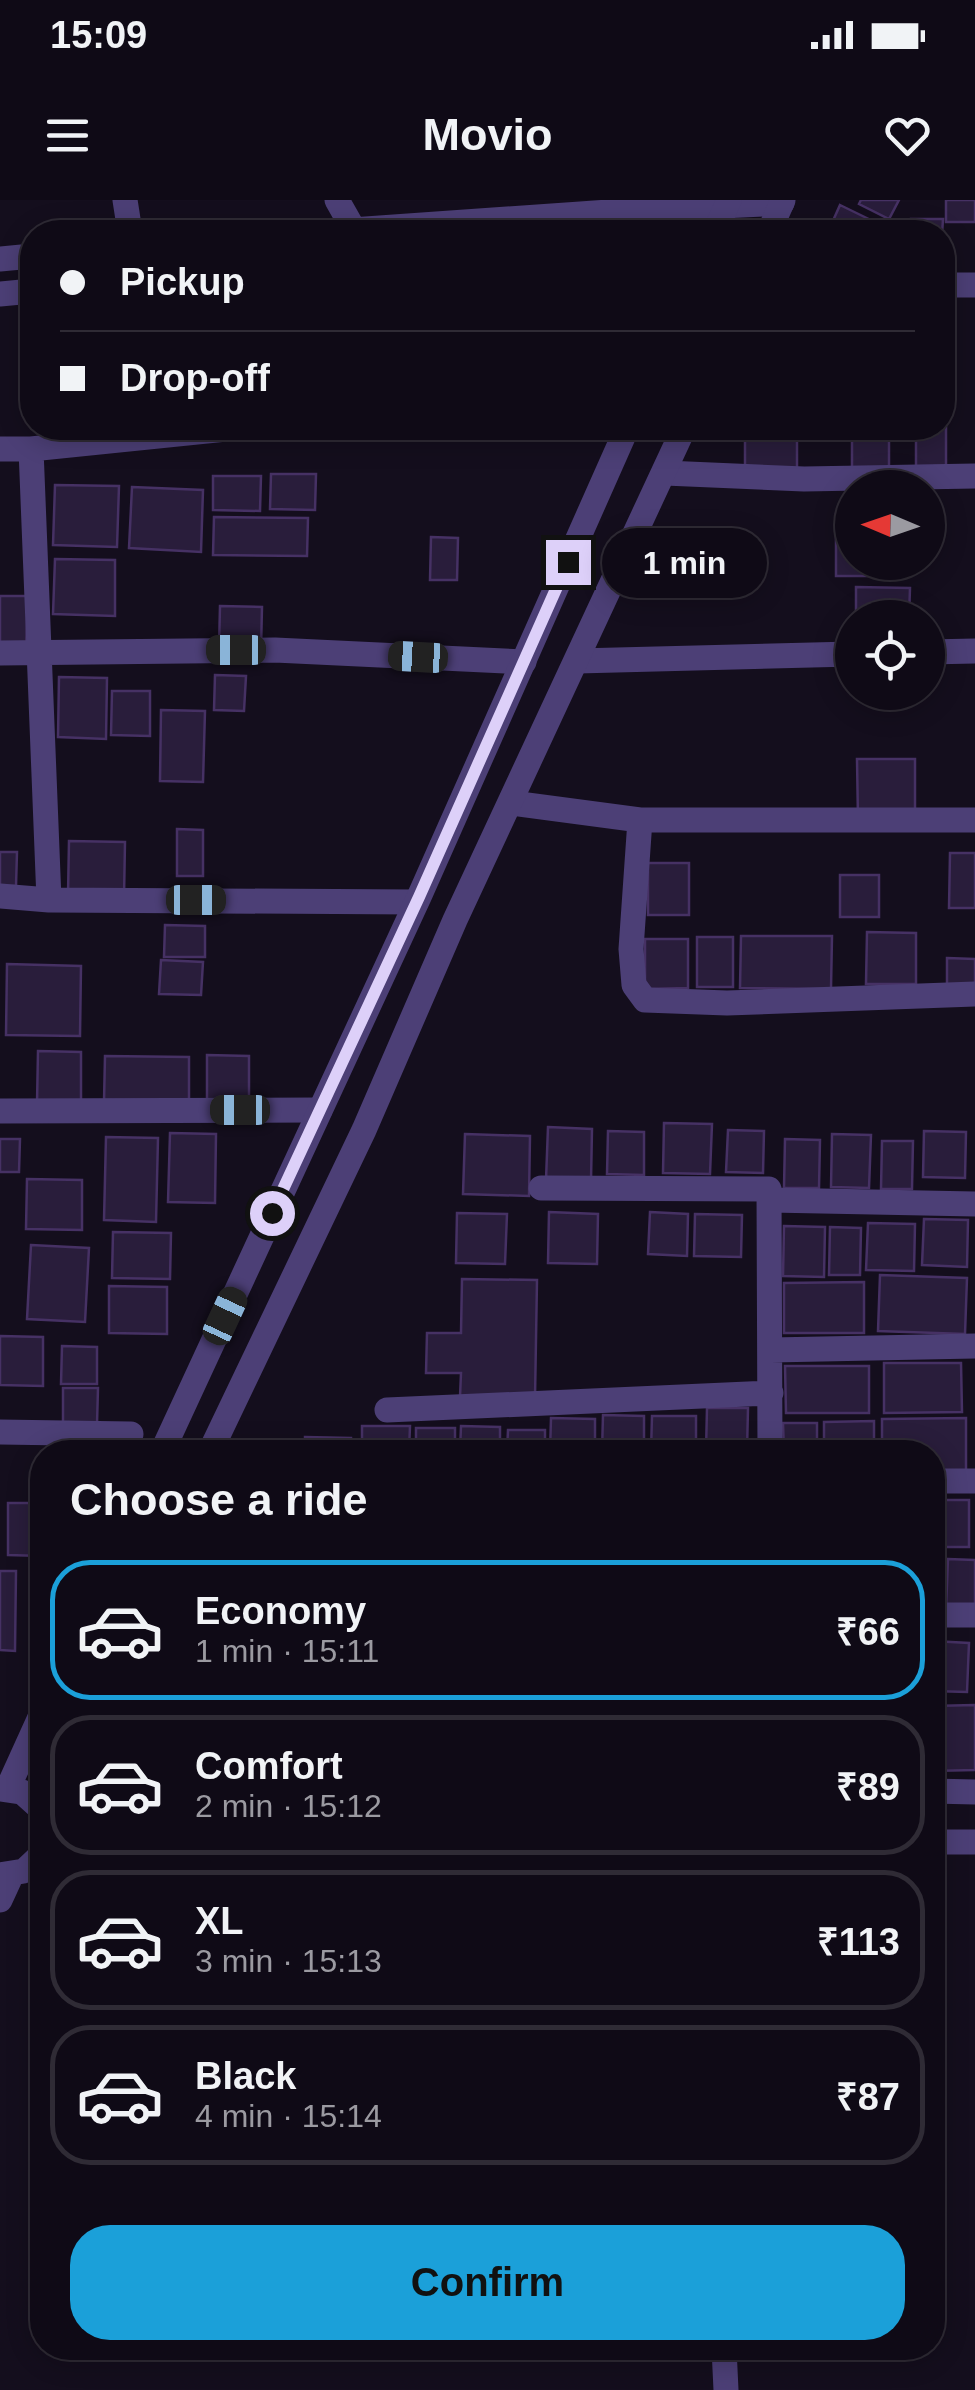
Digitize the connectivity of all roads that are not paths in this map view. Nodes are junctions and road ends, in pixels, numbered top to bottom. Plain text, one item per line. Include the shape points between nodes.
1 (783, 201) edge
2 (728, 202) edge
3 (488, 220) edge
4 (118, 440) edge
5 (623, 440) edge
6 (679, 440) edge
7 (30, 449) junction
8 (0, 450) edge
9 (664, 473) junction
10 (975, 476) edge
11 (40, 651) junction
12 (975, 651) edge
13 (945, 652) edge
14 (0, 653) edge
15 (835, 654) edge
16 (524, 662) junction
17 (577, 662) junction
18 (512, 803) junction
19 (640, 820) junction
20 (975, 820) edge
21 (0, 896) edge
22 (49, 900) junction
23 (416, 902) junction
24 (975, 994) edge
25 (320, 1110) junction
26 (0, 1111) edge
27 (541, 1188) dead end
28 (770, 1200) junction
29 (975, 1204) edge
30 (975, 1346) edge
31 (771, 1350) junction
32 (771, 1393) junction
33 (387, 1410) dead end
34 (0, 1432) edge
35 (130, 1434) dead end
36 (168, 1440) edge
37 (216, 1440) edge
38 (770, 1440) edge
39 (945, 1481) edge
40 (975, 1481) edge
41 (945, 1615) edge
42 (975, 1615) edge
43 (30, 1736) edge
44 (4, 1789) edge
45 (945, 1791) edge
46 (975, 1792) edge
47 (30, 1799) edge
48 (945, 1842) edge
49 (975, 1842) edge
50 (30, 1865) edge
51 (6, 1874) edge
52 (0, 1900) edge
53 (725, 2360) edge
54 (726, 2390) edge

1 - 2 street
2 - 3 street
4 - 7 street
5 - 16 street
6 - 9 street
7 - 8 street
7 - 11 street
9 - 10 street via 804,480
9 - 17 street
11 - 14 street
11 - 16 street via 276,650
11 - 22 street
12 - 13 street
15 - 17 street
16 - 23 street
17 - 18 street
18 - 19 street
18 - 37 street
19 - 20 street
19 - 24 street via 631,949 634,986 645,1000
21 - 22 street
22 - 23 street
23 - 25 street
25 - 26 street
25 - 36 street
27 - 28 street via 769,1189
28 - 29 street
28 - 31 street
30 - 31 street
31 - 32 street
32 - 33 street
32 - 38 street
34 - 35 street
39 - 40 street
41 - 42 street
43 - 44 street
44 - 47 street
45 - 46 street
48 - 49 street
50 - 51 street
51 - 52 street
53 - 54 street

